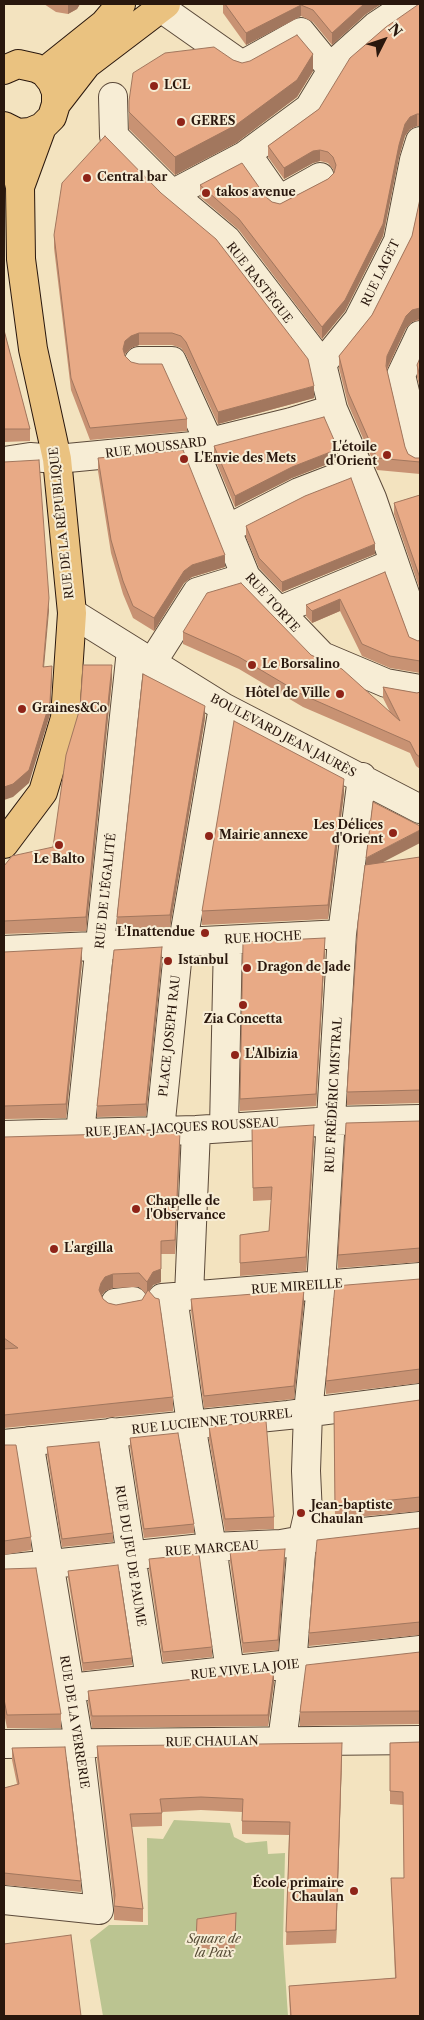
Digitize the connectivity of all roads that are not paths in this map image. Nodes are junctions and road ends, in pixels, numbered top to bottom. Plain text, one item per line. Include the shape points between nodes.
1 (120, 4) edge
2 (409, 4) edge
3 (163, 6) edge
4 (9, 61) edge
5 (332, 70) junction
6 (44, 72) junction
7 (113, 97) dead end
8 (56, 104) junction
9 (5, 127) edge
10 (42, 127) junction
11 (420, 141) edge
12 (247, 154) junction
13 (320, 177) dead end
14 (20, 187) junction
15 (172, 194) junction
16 (420, 335) edge
17 (139, 361) dead end
18 (322, 364) junction
19 (333, 408) junction
20 (201, 444) junction
21 (420, 454) edge
22 (57, 459) junction
23 (4, 461) edge
24 (359, 469) junction
25 (228, 529) junction
26 (394, 563) junction
27 (246, 577) junction
28 (278, 611) junction
29 (72, 613) junction
30 (420, 637) edge
31 (142, 656) junction
32 (420, 689) edge
33 (223, 707) junction
34 (362, 777) junction
35 (420, 809) edge
36 (4, 844) edge
37 (342, 934) junction
38 (228, 940) junction
39 (181, 942) junction
40 (100, 946) junction
41 (4, 950) edge
42 (420, 1119) edge
43 (333, 1121) junction
44 (224, 1128) junction
45 (160, 1130) junction
46 (196, 1130) junction
47 (80, 1133) junction
48 (4, 1135) edge
49 (420, 1277) edge
50 (321, 1286) junction
51 (175, 1297) junction
52 (420, 1398) edge
53 (308, 1412) junction
54 (191, 1424) junction
55 (112, 1432) junction
56 (16, 1442) edge
57 (420, 1526) edge
58 (302, 1542) junction
59 (212, 1547) junction
60 (129, 1556) junction
61 (50, 1565) junction
62 (4, 1569) edge
63 (420, 1650) edge
64 (292, 1665) junction
65 (230, 1671) junction
66 (150, 1679) junction
67 (69, 1688) junction
68 (420, 1740) edge
69 (282, 1741) junction
70 (80, 1743) junction
71 (4, 1744) edge
72 (4, 1900) edge

1 - 6 main road via 104,24
2 - 5 street via 376,26 338,60
3 - 5 street via 242,65 301,32
3 - 8 main road, RUE DE LA RÉPUBLIQUE via 88,64
4 - 6 main road
5 - 12 street via 309,108
6 - 8 main road via 56,92
7 - 15 street, RUE RASTÈGUE via 114,136
8 - 10 main road, RUE DE LA RÉPUBLIQUE via 52,117
9 - 10 main road via 24,132
9 - 14 main road, RUE DE LA RÉPUBLIQUE
10 - 14 main road, RUE DE LA RÉPUBLIQUE
11 - 18 street, RUE LAGET via 398,241 358,320
12 - 13 street via 279,200
12 - 15 street
14 - 22 main road, RUE DE LA RÉPUBLIQUE via 21,259 33,349
15 - 18 street, RUE RASTÈGUE via 227,240
16 - 21 street via 401,375
17 - 20 street, RUE TORTE via 172,361
18 - 19 street, RUE RASTÈGUE
19 - 20 street, RUE MOUSSARD
19 - 24 street, RUE RASTÈGUE
20 - 22 street, RUE MOUSSARD
20 - 25 street, RUE TORTE
22 - 23 street, RUE MOUSSARD via 30,457
22 - 29 main road, RUE DE LA RÉPUBLIQUE
24 - 25 street via 299,492
24 - 26 street, RUE RASTÈGUE
25 - 27 street, RUE TORTE
26 - 28 street
26 - 30 street, RUE RASTÈGUE
27 - 28 street, RUE TORTE
27 - 31 street via 197,592
28 - 32 street, RUE TORTE via 322,656 386,683
29 - 31 street, BOULEVARD JEAN JAURÈS
29 - 36 main road, RUE DE LA RÉPUBLIQUE via 65,718 43,792
31 - 33 street, BOULEVARD JEAN JAURÈS
31 - 40 street, RUE DE L'ÉGALITÉ
33 - 34 street, BOULEVARD JEAN JAURÈS
33 - 39 street, PLACE JOSEPH RAU
34 - 35 street, BOULEVARD JEAN JAURÈS
34 - 37 street, RUE FRÉDÉRIC MISTRAL
37 - 38 street, RUE HOCHE
37 - 43 street, RUE FRÉDÉRIC MISTRAL
38 - 39 street, RUE HOCHE
38 - 44 street
39 - 40 street, RUE HOCHE
39 - 45 street, PLACE JOSEPH RAU
40 - 41 street, RUE HOCHE
40 - 47 street, RUE DE L'ÉGALITÉ
42 - 43 street, RUE JEAN-JACQUES ROUSSEAU
43 - 44 street, RUE JEAN-JACQUES ROUSSEAU
43 - 50 street, RUE FRÉDÉRIC MISTRAL
44 - 46 street, RUE JEAN-JACQUES ROUSSEAU
45 - 46 street, RUE JEAN-JACQUES ROUSSEAU
45 - 47 street, RUE JEAN-JACQUES ROUSSEAU
46 - 51 street
47 - 48 street, RUE JEAN-JACQUES ROUSSEAU
49 - 50 street, RUE MIREILLE
50 - 51 street, RUE MIREILLE
50 - 53 street, RUE FRÉDÉRIC MISTRAL
51 - 54 street
52 - 53 street, RUE LUCIENNE TOURREL
53 - 54 street, RUE LUCIENNE TOURREL
53 - 58 street, RUE FRÉDÉRIC MISTRAL via 308,1515
54 - 55 street, RUE LUCIENNE TOURREL
54 - 59 street
55 - 56 street, RUE LUCIENNE TOURREL
55 - 60 street, RUE DU JEU DE PAUME
56 - 61 street, RUE DE LA VERRERIE
57 - 58 street, RUE MARCEAU via 325,1536
58 - 59 street, RUE MARCEAU
58 - 64 street
59 - 60 street, RUE MARCEAU
59 - 65 street
60 - 61 street, RUE MARCEAU
60 - 66 street, RUE DU JEU DE PAUME
61 - 62 street, RUE MARCEAU
61 - 67 street, RUE DE LA VERRERIE
63 - 64 street, RUE VIVE LA JOIE
64 - 65 street, RUE VIVE LA JOIE
64 - 69 street
65 - 66 street, RUE VIVE LA JOIE
66 - 67 street, RUE VIVE LA JOIE
67 - 70 street, RUE DE LA VERRERIE
68 - 69 street, RUE CHAULAN
69 - 70 street, RUE CHAULAN
70 - 71 street, RUE CHAULAN
70 - 72 street, RUE DE LA VERRERIE via 99,1910

